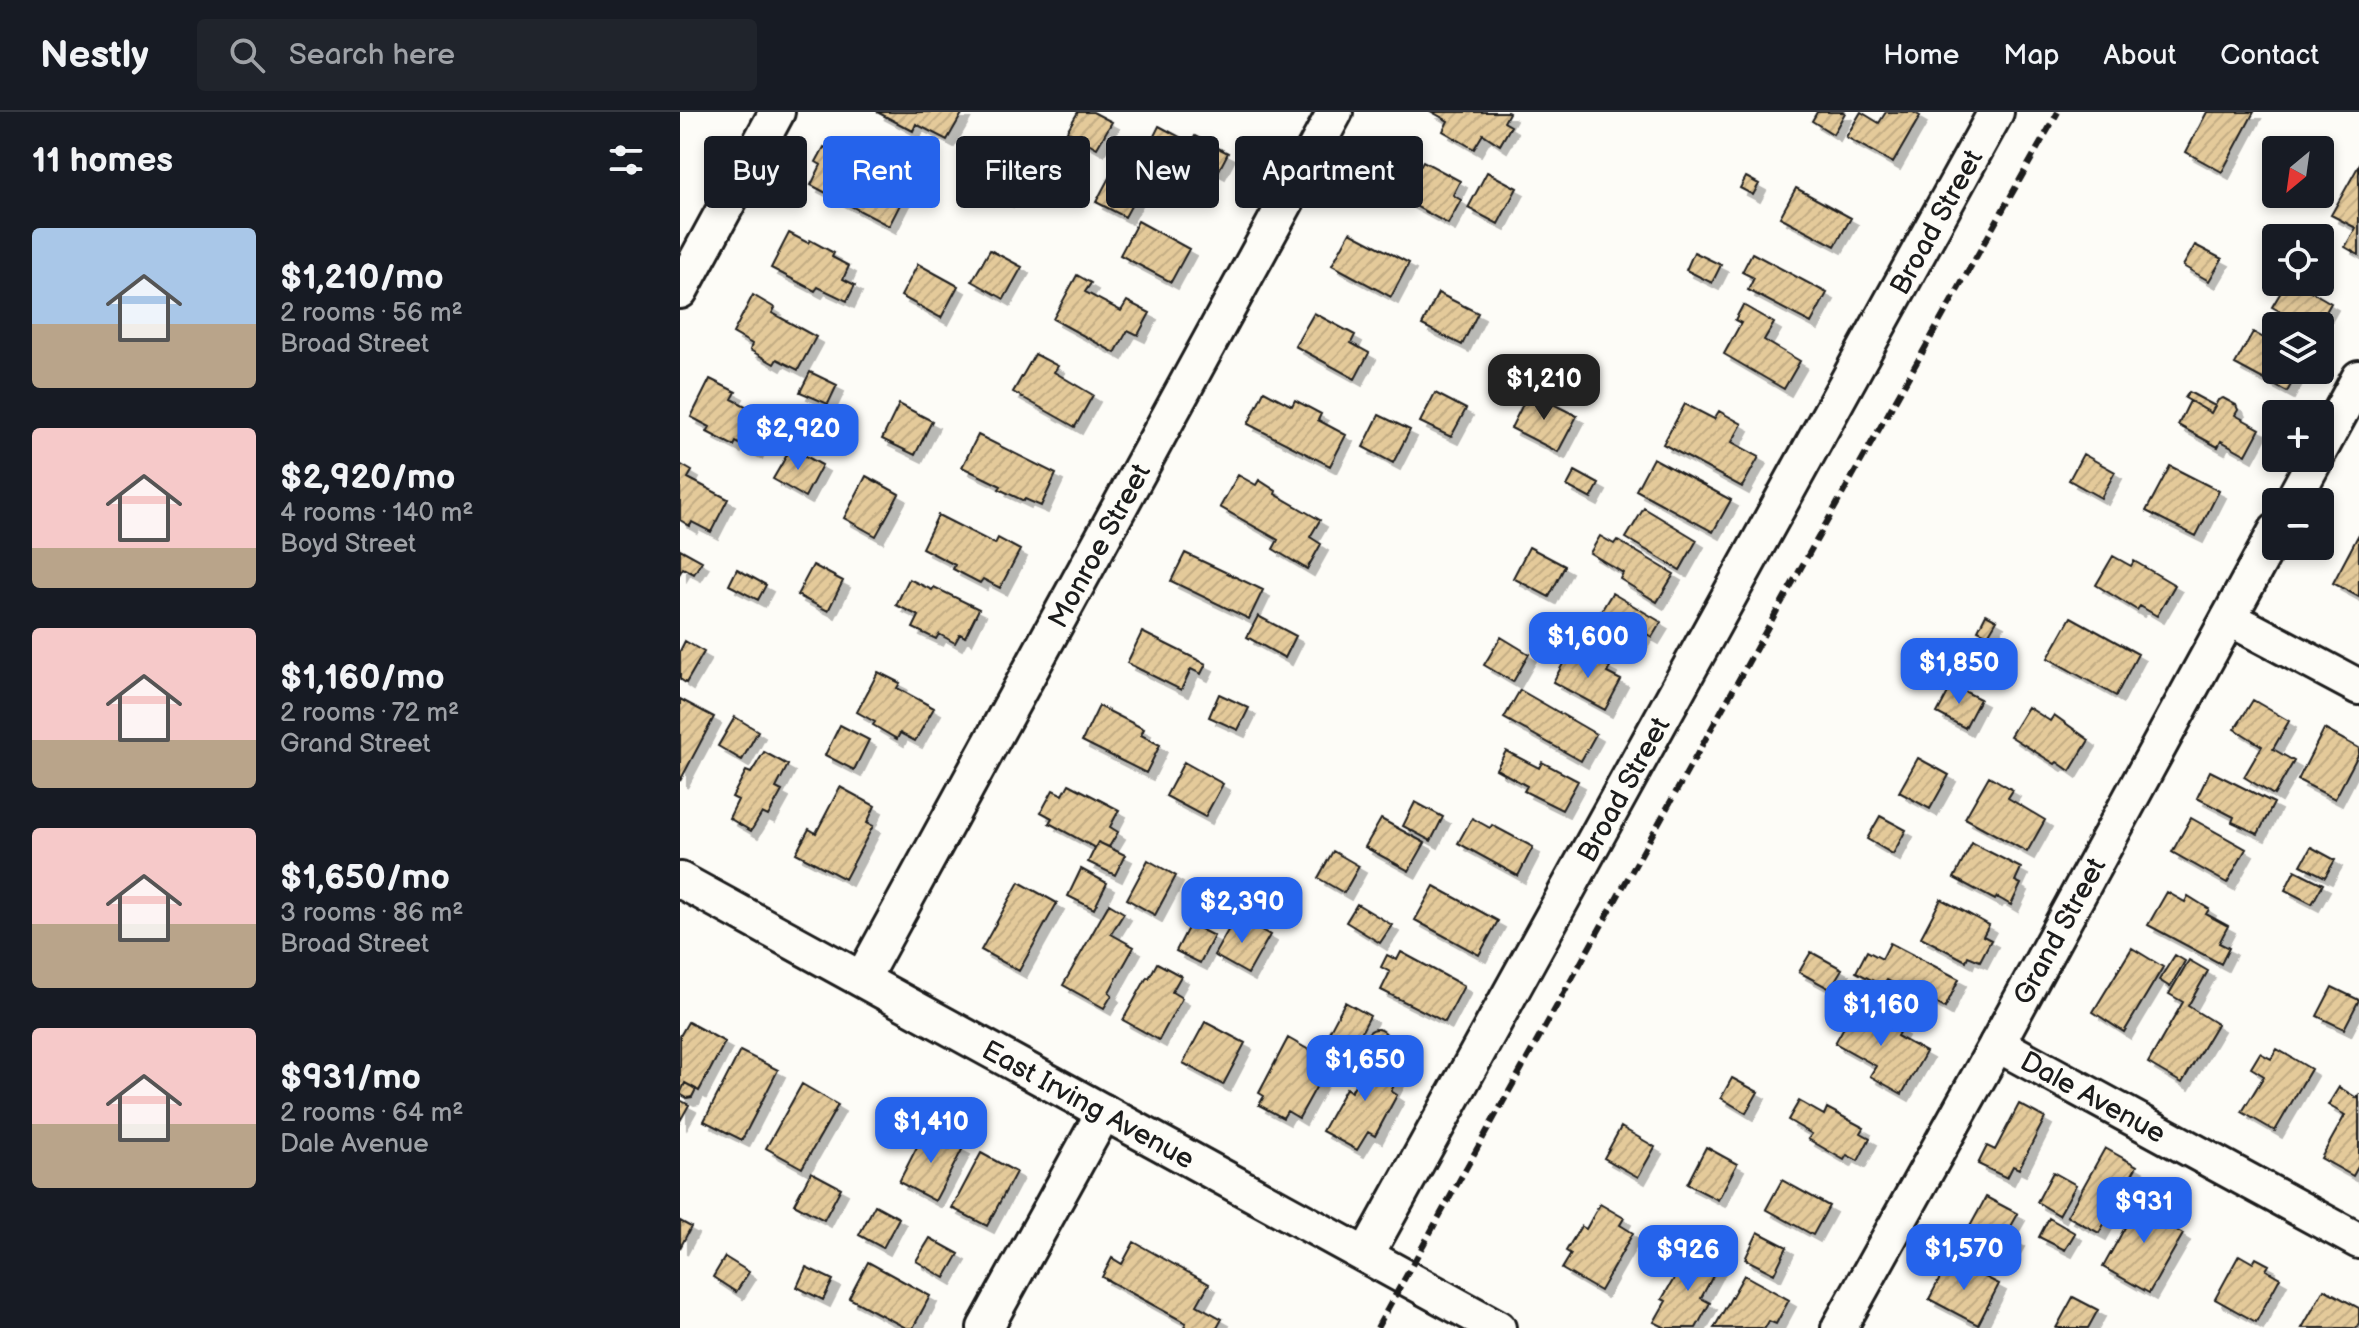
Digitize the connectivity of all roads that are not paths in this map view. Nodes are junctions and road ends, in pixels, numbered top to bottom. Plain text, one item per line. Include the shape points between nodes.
1 (777, 112) edge
2 (1335, 112) edge
3 (1996, 112) edge
4 (680, 291) edge
5 (2359, 378) edge
6 (2334, 424) edge
7 (2262, 557) edge
8 (2229, 618) junction
9 (2359, 687) edge
10 (683, 888) edge
11 (862, 979) junction
12 (1997, 1044) junction
13 (1104, 1112) junction
14 (2359, 1241) edge
15 (1366, 1255) junction
16 (985, 1328) edge
17 (1498, 1328) edge
18 (1839, 1328) edge

1 - 4 street
2 - 11 street, Monroe Street
3 - 15 street, Broad Street
5 - 6 street
7 - 8 street, Grand Street
8 - 9 street
8 - 12 street, Grand Street
10 - 11 street, East Irving Avenue
11 - 13 street, East Irving Avenue
12 - 14 street, Dale Avenue
12 - 18 street, Grand Street
13 - 15 street, East Irving Avenue
13 - 16 street
15 - 17 street, East Irving Avenue

